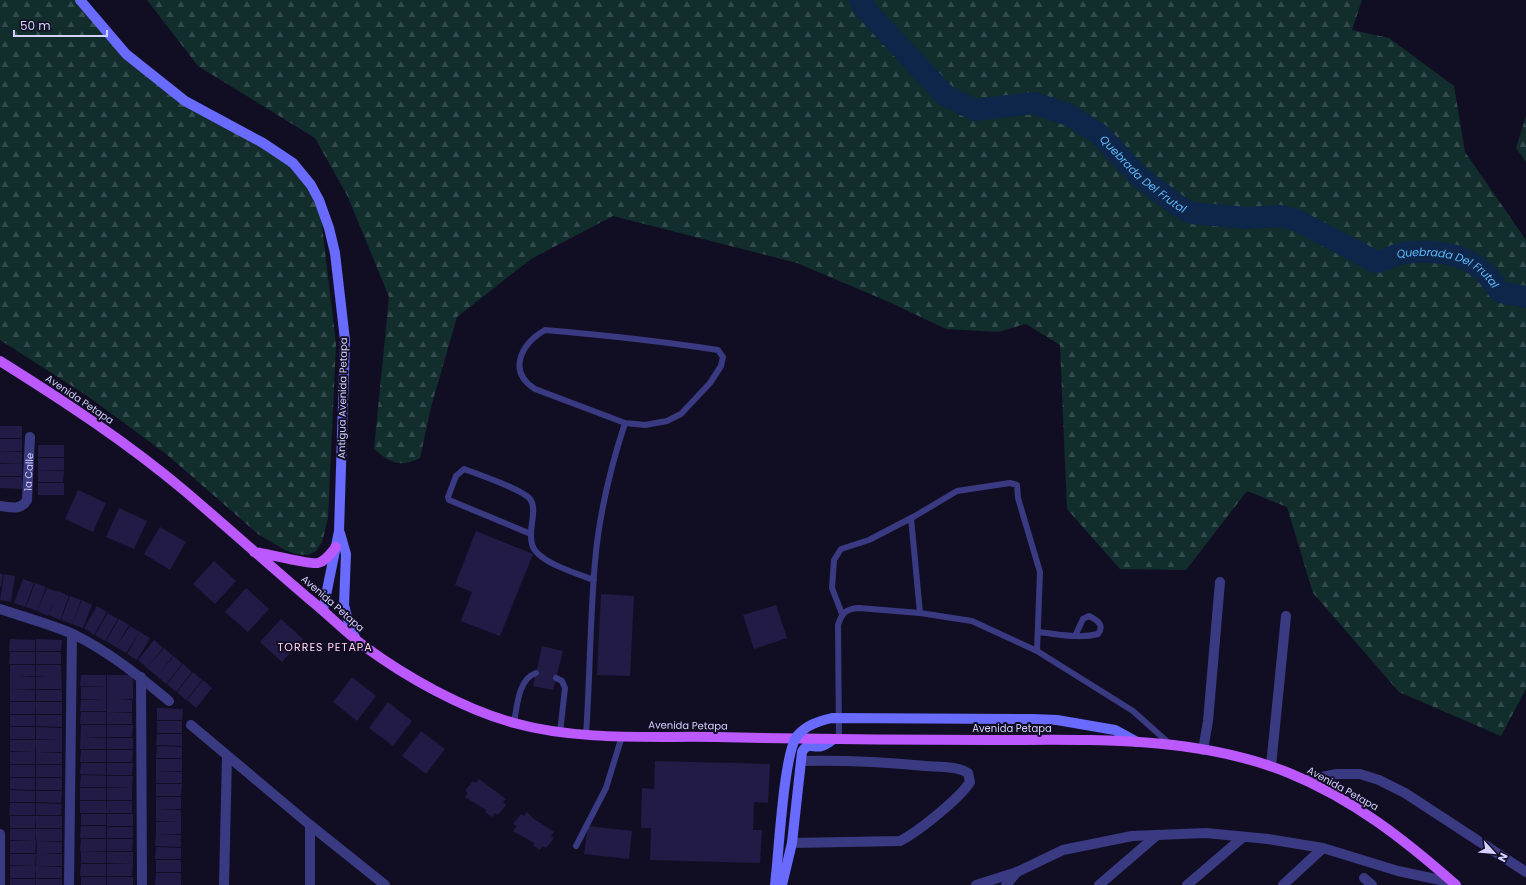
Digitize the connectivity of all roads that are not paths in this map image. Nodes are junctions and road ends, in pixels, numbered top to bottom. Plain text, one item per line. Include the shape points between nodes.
1 (80, 0) edge
2 (0, 361) edge
3 (625, 423) junction
4 (30, 437) dead end
5 (0, 506) edge
6 (911, 518) junction
7 (339, 531) junction
8 (531, 534) junction
9 (336, 547) junction
10 (254, 552) junction
11 (594, 580) junction
12 (1220, 582) dead end
13 (0, 609) edge
14 (323, 610) junction
15 (920, 613) junction
16 (842, 614) junction
17 (1286, 616) dead end
18 (1038, 632) junction
19 (72, 634) junction
20 (1075, 636) dead end
21 (356, 640) junction
22 (1037, 652) junction
23 (536, 673) dead end
24 (141, 677) junction
25 (556, 678) dead end
26 (169, 701) dead end
27 (514, 723) junction
28 (191, 725) dead end
29 (560, 732) junction
30 (586, 735) junction
31 (622, 736) junction
32 (836, 739) junction
33 (1137, 742) junction
34 (1171, 745) junction
35 (1203, 750) junction
36 (227, 756) junction
37 (801, 761) junction
38 (1270, 766) junction
39 (1306, 780) junction
40 (310, 825) junction
41 (0, 834) edge
42 (1156, 836) junction
43 (1242, 838) junction
44 (792, 843) junction
45 (576, 846) dead end
46 (1323, 848) junction
47 (1017, 872) junction
48 (1526, 872) edge
49 (1364, 878) dead end
50 (776, 880) edge
51 (1455, 884) edge
52 (0, 885) edge
53 (69, 885) edge
54 (142, 885) edge
55 (224, 885) edge
56 (310, 885) edge
57 (386, 885) edge
58 (782, 885) edge
59 (976, 885) edge
60 (1006, 885) edge
61 (1099, 885) edge
62 (1187, 885) edge
63 (1283, 885) edge
64 (1372, 885) edge

1 - 7 main road, Antigua Avenida Petapa via 126,54 185,101 263,143 293,163 311,185 319,200 335,253 345,340
2 - 10 main road, Avenida Petapa via 79,412 139,455 183,489
3 - 3 lane via 645,425 667,421 681,414 714,378 722,362 722,353 701,346 544,330 528,343 520,357 519,368 529,385
3 - 11 lane via 607,485 597,543
4 - 5 street, 1a Calle via 27,498 23,506
6 - 15 lane
6 - 16 lane via 869,540 841,548 834,560 832,588
6 - 18 lane via 957,491 999,484 1017,485 1018,498 1040,572
7 - 9 main road, Antigua Avenida Petapa
7 - 21 main road, Antigua Avenida Petapa via 346,554 344,605
8 - 8 lane via 533,506 530,498 464,469 458,472 449,500
8 - 11 lane via 532,545 541,557
9 - 10 main road via 323,561 311,564 283,556
9 - 14 main road, Antigua Avenida Petapa
10 - 14 main road, Avenida Petapa
11 - 30 lane
12 - 35 street via 1208,721
13 - 19 street
14 - 21 main road, Avenida Petapa
15 - 16 lane via 858,608 848,609
15 - 22 lane via 972,621
16 - 32 lane via 838,625
17 - 38 street
18 - 20 lane
18 - 22 lane
19 - 24 street
19 - 53 street
21 - 27 main road, Avenida Petapa via 405,673 460,702
22 - 34 lane via 1133,710
23 - 27 lane via 527,677 523,684
24 - 26 street
24 - 54 street
25 - 29 lane via 562,681 565,688
27 - 29 main road, Avenida Petapa
28 - 36 street
29 - 30 main road, Avenida Petapa
30 - 31 main road, Avenida Petapa
31 - 32 main road, Avenida Petapa
31 - 45 lane via 606,788
32 - 33 main road, Avenida Petapa
32 - 37 main road via 822,746 804,747
33 - 34 main road, Avenida Petapa
33 - 50 main road, bridge via 1115,730 1057,720 832,718 807,728 796,738 789,757
34 - 35 main road, Avenida Petapa
35 - 38 main road, Avenida Petapa
36 - 40 street
36 - 55 street
37 - 44 main road
37 - 44 street via 841,760 956,768 968,773 970,782 916,833 900,841
38 - 39 main road, Avenida Petapa
39 - 48 street via 1337,774 1360,774 1379,780 1405,793
39 - 51 main road, Avenida Petapa via 1383,824
40 - 56 street
40 - 57 street
41 - 52 street
42 - 43 street via 1206,833
42 - 47 street via 1132,836 1063,850
42 - 61 street
43 - 46 street via 1268,839
43 - 62 street
44 - 58 main road
46 - 51 street via 1398,872
46 - 63 street
47 - 59 street
47 - 60 street
49 - 64 street

